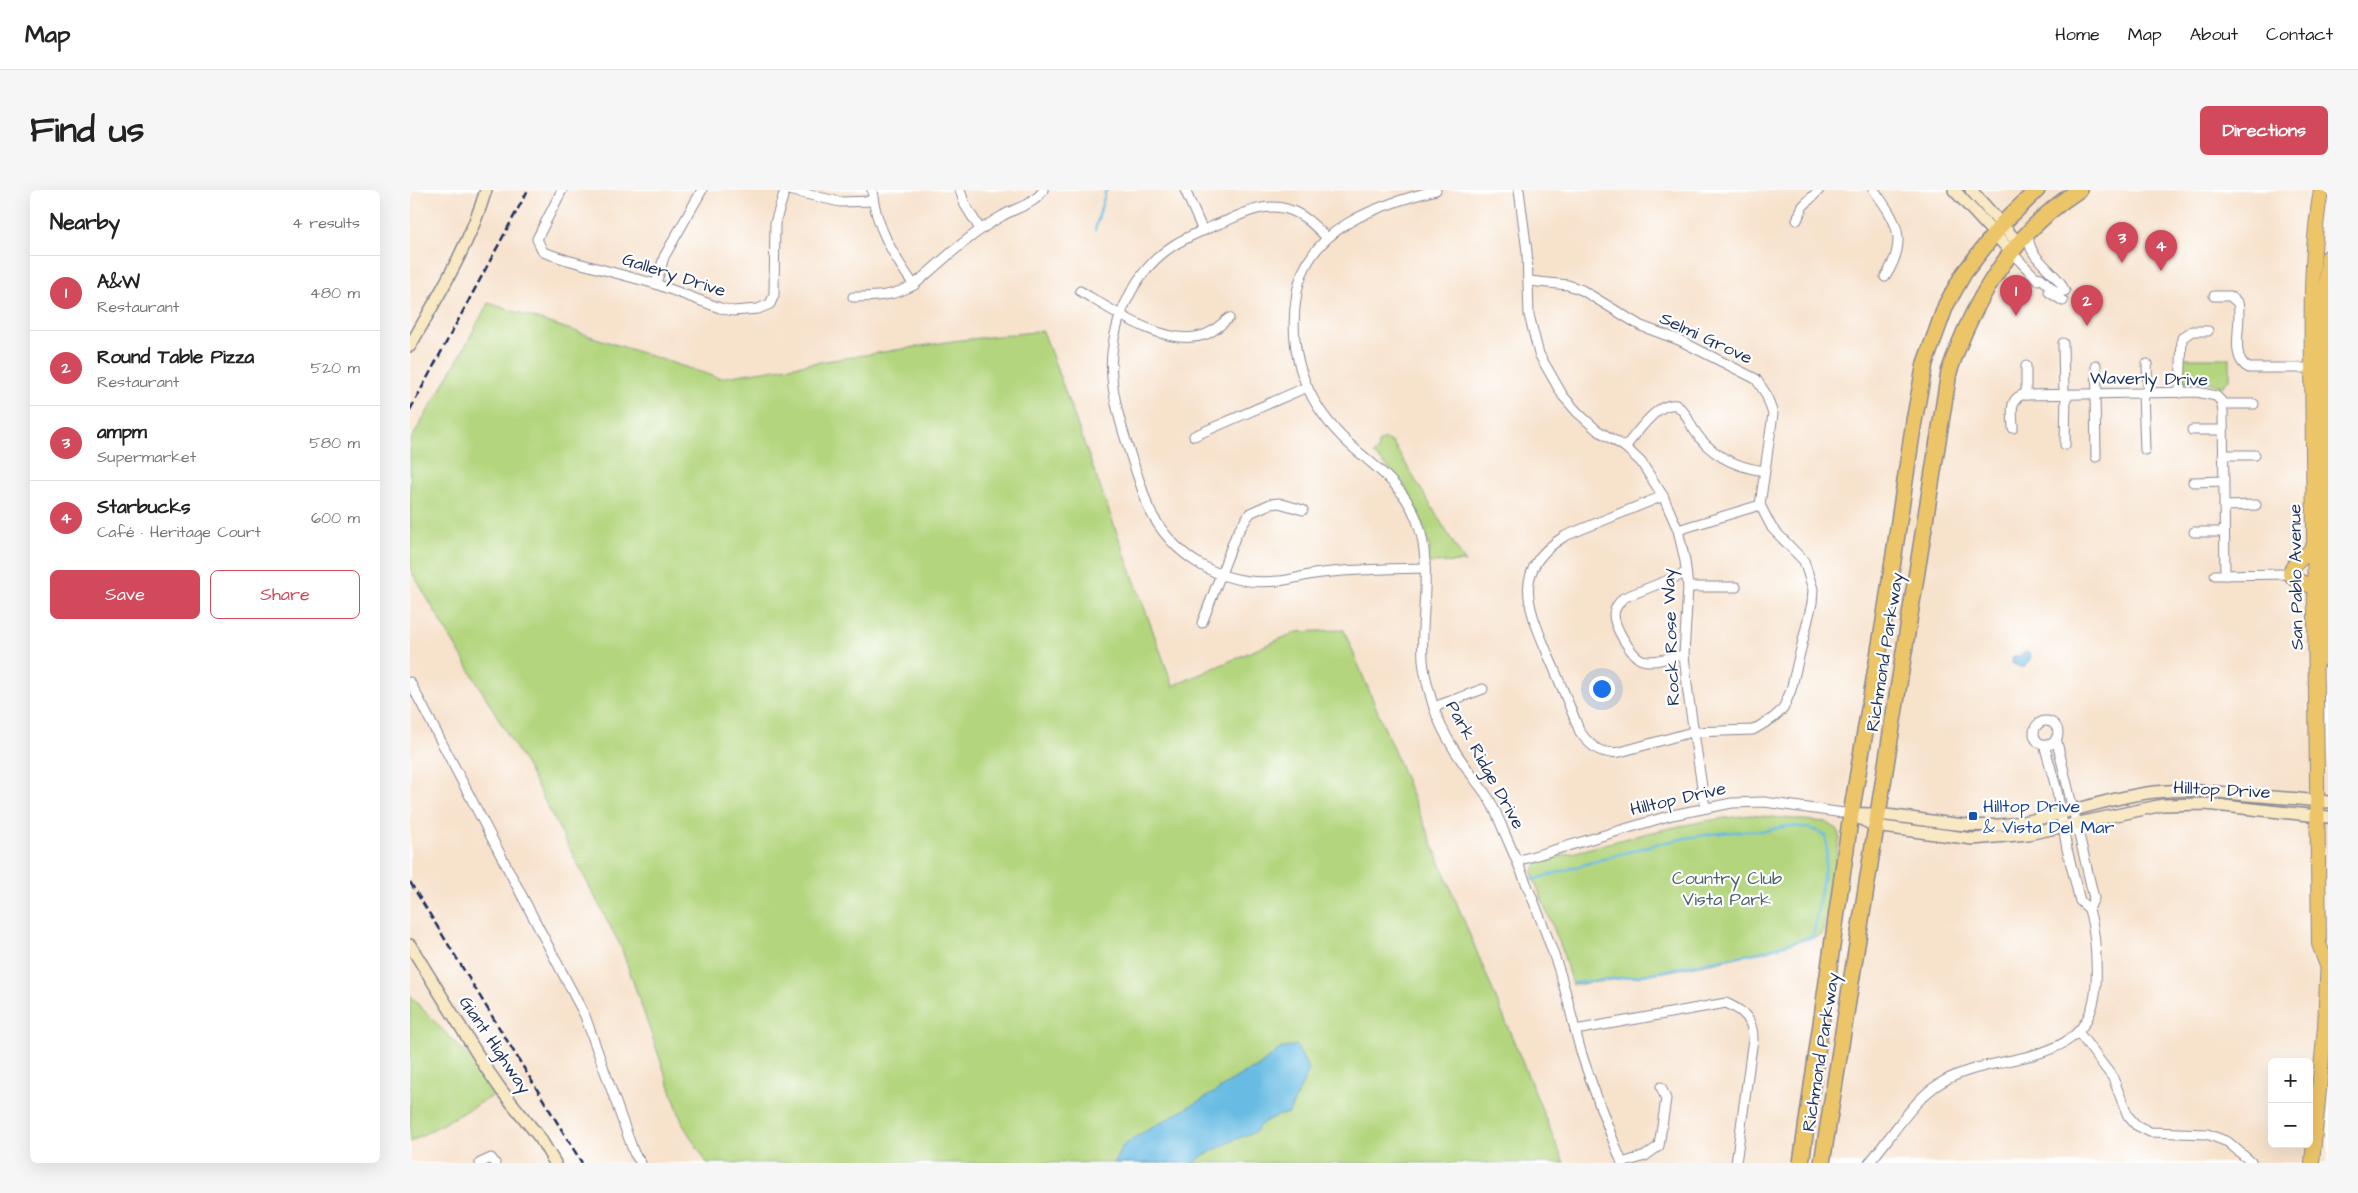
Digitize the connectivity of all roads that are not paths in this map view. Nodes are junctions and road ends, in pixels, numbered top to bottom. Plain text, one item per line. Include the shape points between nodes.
1 (486, 190) edge
2 (562, 190) edge
3 (702, 190) edge
4 (785, 190) edge
5 (789, 190) edge
6 (872, 190) edge
7 (960, 190) edge
8 (1043, 190) edge
9 (1185, 190) edge
10 (1436, 190) edge
11 (1519, 190) edge
12 (1819, 190) edge
13 (1874, 190) edge
14 (1954, 190) edge
15 (1971, 190) edge
16 (2037, 190) edge
17 (2079, 190) edge
18 (2321, 190) edge
19 (873, 201) junction
20 (1797, 220) dead end
21 (1998, 228) junction
22 (980, 229) junction
23 (1203, 230) junction
24 (2030, 230) junction
25 (1327, 238) junction
26 (2015, 248) junction
27 (2328, 257) edge
28 (1885, 277) dead end
29 (2035, 277) junction
30 (1529, 281) junction
31 (656, 284) junction
32 (914, 285) junction
33 (2061, 286) junction
34 (1080, 291) dead end
35 (2214, 296) dead end
36 (853, 297) dead end
37 (2063, 301) dead end
38 (1120, 315) junction
39 (1229, 318) dead end
40 (2208, 331) dead end
41 (2063, 343) dead end
42 (410, 346) edge
43 (2147, 364) dead end
44 (2096, 365) dead end
45 (2026, 366) dead end
46 (2312, 368) junction
47 (1307, 387) junction
48 (2146, 393) junction
49 (2180, 393) junction
50 (2065, 394) junction
51 (2096, 394) junction
52 (2024, 395) junction
53 (2222, 404) junction
54 (2254, 404) dead end
55 (2013, 428) dead end
56 (2192, 430) dead end
57 (2223, 430) junction
58 (1194, 436) dead end
59 (2064, 445) dead end
60 (1625, 447) junction
61 (2145, 450) dead end
62 (2224, 455) junction
63 (2255, 455) dead end
64 (2096, 456) dead end
65 (1764, 471) junction
66 (2224, 481) junction
67 (2193, 482) dead end
68 (1664, 496) junction
69 (1760, 505) junction
70 (2256, 505) dead end
71 (2224, 506) junction
72 (1303, 510) dead end
73 (1678, 530) junction
74 (2194, 532) dead end
75 (2224, 532) junction
76 (2315, 543) junction
77 (1425, 568) junction
78 (1686, 572) junction
79 (1221, 574) junction
80 (2290, 574) junction
81 (2215, 575) dead end
82 (2225, 575) junction
83 (1688, 587) junction
84 (1736, 587) dead end
85 (2316, 588) junction
86 (1202, 624) dead end
87 (1684, 655) junction
88 (2328, 660) edge
89 (410, 682) edge
90 (1483, 689) dead end
91 (1434, 707) junction
92 (1692, 732) junction
93 (2056, 738) junction
94 (2044, 744) junction
95 (2322, 801) edge
96 (1705, 807) junction
97 (2074, 809) junction
98 (2061, 813) junction
99 (1851, 814) junction
100 (2323, 816) edge
101 (1876, 819) junction
102 (2077, 823) junction
103 (2063, 827) junction
104 (1517, 861) junction
105 (2089, 909) junction
106 (410, 945) edge
107 (2327, 960) edge
108 (1575, 1030) junction
109 (2079, 1033) junction
110 (1662, 1087) dead end
111 (493, 1160) edge
112 (480, 1163) edge
113 (555, 1163) edge
114 (641, 1163) edge
115 (1622, 1163) edge
116 (1736, 1163) edge
117 (1801, 1163) edge
118 (1822, 1163) edge
119 (1870, 1163) edge
120 (2252, 1163) edge
121 (2312, 1163) edge

1 - 42 main road via 463,249
2 - 31 street, Gallery Drive via 537,239 543,252
3 - 31 street via 664,257
4 - 31 street, Gallery Drive via 775,223 774,295 767,306 747,310 720,308
5 - 19 street via 840,202
6 - 19 street
7 - 22 street
8 - 22 street via 1034,200
9 - 23 street
10 - 25 street, Park Ridge Drive via 1361,215
11 - 30 street, Rock Rose Way
12 - 20 street via 1803,206
13 - 28 street via 1892,216 1899,241 1894,263
14 - 21 main road
15 - 21 main road
16 - 21 highway, Richmond Parkway
17 - 24 highway, Richmond Parkway
18 - 46 main road, San Pablo Avenue via 2311,298
19 - 32 street via 889,246
21 - 26 main road
21 - 99 highway, Richmond Parkway via 1972,260 1950,298 1925,363
22 - 32 street
23 - 25 street via 1250,211 1273,207 1299,214
23 - 38 street via 1173,246 1153,264 1136,283
24 - 26 highway, Richmond Parkway
24 - 33 street via 2028,240 2032,251
25 - 47 street, Park Ridge Drive via 1304,267 1298,290 1294,339 1298,364
26 - 29 street
26 - 33 street
26 - 101 highway, Richmond Parkway via 1975,308 1949,372
27 - 88 main road, San Pablo Avenue via 2324,370
29 - 33 street via 2041,278 2056,292 2065,290
29 - 37 street via 2054,297
30 - 60 street, Rock Rose Way via 1529,315 1533,334 1549,374 1578,413 1597,430
30 - 65 street, Selmi Grove via 1568,285 1582,290 1641,326 1679,340 1756,379 1773,414
32 - 36 street via 891,295
34 - 38 street
35 - 46 street via 2230,296 2238,303 2238,354 2244,366
38 - 39 street via 1148,330 1175,337 1203,336
38 - 79 street via 1112,353 1112,384 1148,507 1175,547 1198,564
40 - 49 street via 2189,332 2182,338
41 - 50 street
43 - 48 street
44 - 51 street
45 - 52 street
46 - 76 main road, San Pablo Avenue
47 - 58 street
47 - 77 street, Park Ridge Drive via 1320,411 1336,430 1387,475 1403,494 1416,517 1423,541
48 - 49 street, Waverly Drive
48 - 51 street, Waverly Drive
48 - 61 street
49 - 53 street, Waverly Drive via 2210,393
50 - 51 street, Waverly Drive
50 - 52 street, Waverly Drive
50 - 59 street
51 - 64 street
52 - 55 street via 2013,402
53 - 54 street
53 - 57 street, Waverly Drive
56 - 57 street
57 - 62 street, Waverly Drive
60 - 65 street via 1656,412 1676,405 1714,452 1738,465
60 - 68 street, Rock Rose Way via 1642,462
62 - 63 street
62 - 66 street, Waverly Drive
65 - 69 street, Selmi Grove
66 - 67 street
66 - 71 street, Waverly Drive
68 - 73 street, Rock Rose Way
68 - 92 street via 1552,544 1533,568 1529,609 1580,732 1588,743 1608,754
69 - 73 street
69 - 92 street via 1772,528 1804,561 1813,589 1791,690 1783,709 1754,730
70 - 71 street
71 - 75 street, Waverly Drive
72 - 79 street via 1279,503 1250,513 1236,535
73 - 78 street, Rock Rose Way
74 - 75 street
75 - 82 street, Waverly Drive
76 - 80 main road via 2310,552 2294,564
76 - 85 main road, San Pablo Avenue
77 - 79 street via 1335,572 1264,582 1236,580
77 - 91 street, Park Ridge Drive via 1423,662
78 - 83 street, Rock Rose Way
78 - 87 street via 1623,598 1614,615 1631,652 1641,660
79 - 86 street
80 - 82 street
80 - 85 main road via 2297,581
81 - 82 street
83 - 84 street
83 - 87 street, Rock Rose Way
85 - 95 main road, San Pablo Avenue
87 - 92 street, Rock Rose Way
89 - 114 street via 585,1016 631,1144
90 - 91 street
91 - 104 street, Park Ridge Drive via 1446,736 1470,775 1487,794
92 - 96 street, Rock Rose Way
93 - 94 street
93 - 94 street via 2054,725 2046,721 2038,724 2034,736
93 - 97 street
94 - 98 street
95 - 97 main road, Hilltop Drive via 2172,790
95 - 100 main road, San Pablo Avenue
96 - 99 street, Hilltop Drive via 1764,802
96 - 104 street, Hilltop Drive
97 - 98 main road, Hilltop Drive
97 - 102 street
98 - 101 main road, Hilltop Drive via 2019,823 1986,826
98 - 103 street
99 - 101 main road, Hilltop Drive
99 - 117 highway, Richmond Parkway
100 - 102 main road, Hilltop Drive via 2184,804 2141,808
100 - 107 main road, San Pablo Avenue via 2319,944
101 - 103 main road, Hilltop Drive via 1973,839 2008,837
101 - 118 highway, Richmond Parkway
102 - 103 main road, Hilltop Drive
102 - 105 street via 2094,898
103 - 105 street via 2080,900
104 - 108 street, Park Ridge Drive via 1557,964
105 - 109 street via 2096,952 2095,997
106 - 113 main road, Giant Highway via 486,1068 540,1138
107 - 121 main road, San Pablo Avenue via 2325,1028
108 - 115 street, Park Ridge Drive
108 - 116 street via 1726,1003 1745,1014 1750,1021 1753,1039
109 - 119 street via 2049,1050 1980,1067 1934,1087
109 - 120 street via 2113,1078 2128,1116 2136,1126 2150,1132 2207,1134 2228,1142
110 - 115 street via 1666,1099 1659,1146 1645,1156
111 - 112 street

